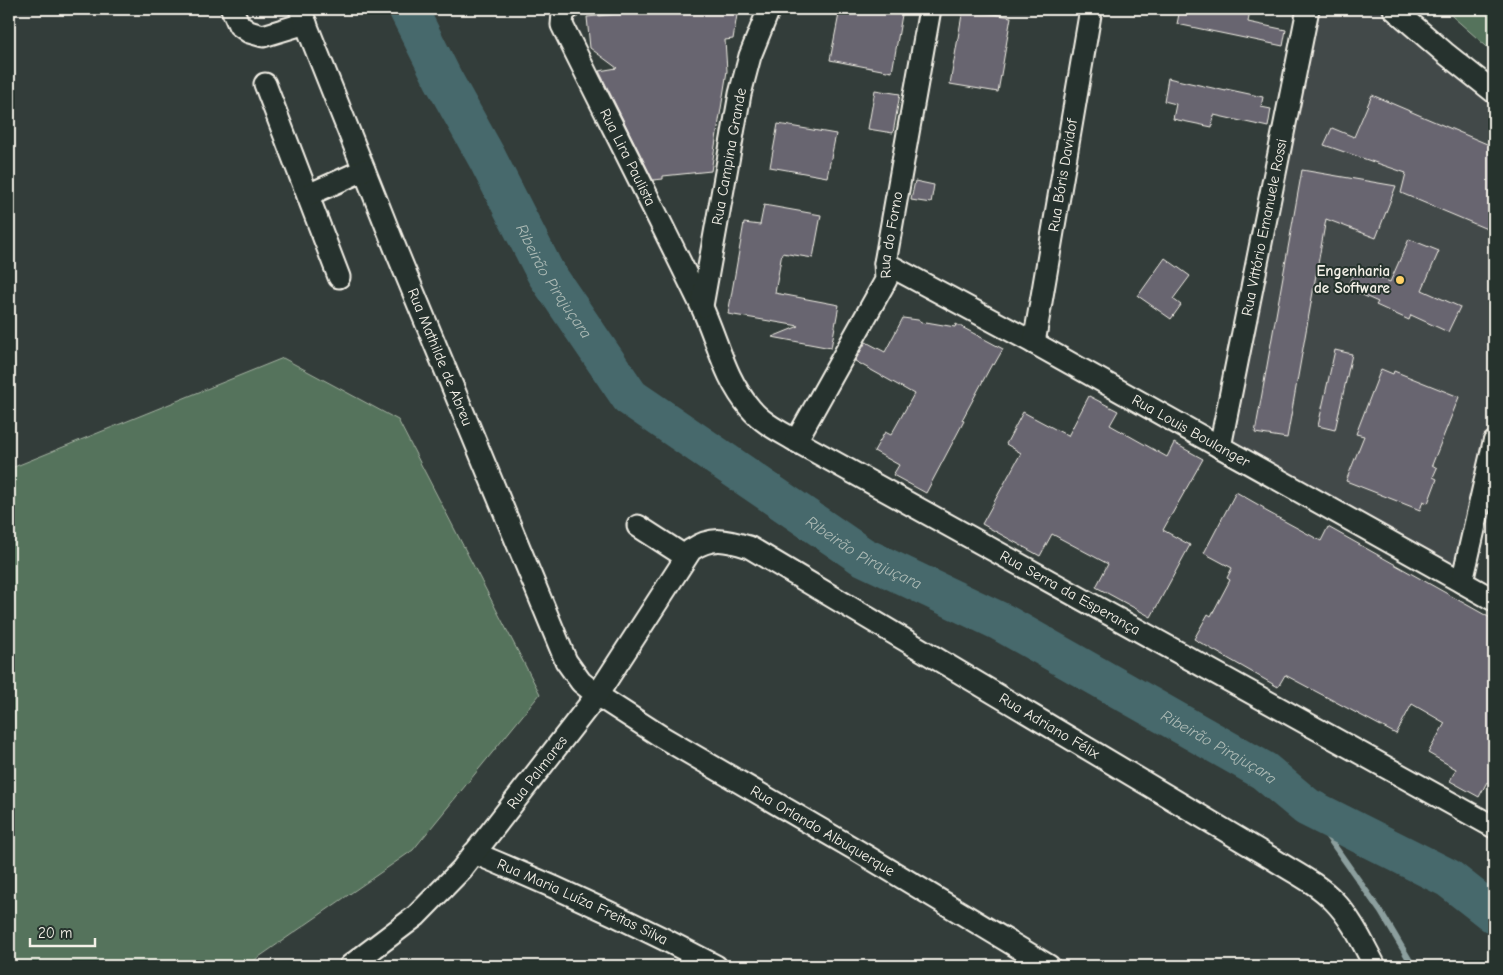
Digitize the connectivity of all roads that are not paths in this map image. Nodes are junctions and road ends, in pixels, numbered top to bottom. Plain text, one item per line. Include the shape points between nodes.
1 (232, 9) edge
2 (547, 9) edge
3 (769, 9) edge
4 (930, 9) edge
5 (1091, 9) edge
6 (1308, 9) edge
7 (1394, 9) edge
8 (303, 16) edge
9 (565, 17) edge
10 (265, 84) dead end
11 (1494, 92) edge
12 (364, 170) junction
13 (308, 195) junction
14 (885, 263) junction
15 (340, 276) dead end
16 (702, 306) junction
17 (1034, 343) junction
18 (796, 441) junction
19 (1494, 442) edge
20 (1220, 447) junction
21 (638, 526) dead end
22 (689, 553) junction
23 (1462, 582) junction
24 (1494, 600) edge
25 (597, 695) junction
26 (1494, 827) edge
27 (474, 853) junction
28 (350, 966) edge
29 (716, 966) edge
30 (1049, 966) edge
31 (1375, 966) edge

1 - 8 street via 239,25 263,36
2 - 9 street, Rua Lira Paulista
3 - 16 street, Rua Campina Grande via 750,56 740,94
4 - 14 street, Rua do Forno
5 - 17 street, Rua Bóris Davidof
6 - 20 street, Rua Vittório Emanuele Rossi
7 - 11 street
8 - 12 street, Rua Mathilde de Abreu
9 - 16 street, Rua Lira Paulista
10 - 13 street
12 - 13 street
12 - 25 street, Rua Mathilde de Abreu via 566,662 580,682
13 - 15 street
14 - 17 street, Rua Louis Boulanger
14 - 18 street, Rua do Forno via 886,280
16 - 18 street, Rua Serra da Esperança via 737,391 751,410
17 - 20 street, Rua Louis Boulanger
18 - 26 street, Rua Serra da Esperança
19 - 23 street
20 - 23 street, Rua Louis Boulanger
21 - 22 street
22 - 25 street, Rua Palmares
22 - 31 street, Rua Adriano Félix via 702,542 716,540 749,547 1273,859 1333,900 1354,927
23 - 24 street, Rua Louis Boulanger
25 - 27 street, Rua Palmares
25 - 30 street, Rua Orlando Albuquerque via 662,737
27 - 28 street, Rua Palmares via 416,916
27 - 29 street, Rua Maria Luíza Freitas Silva via 588,902

